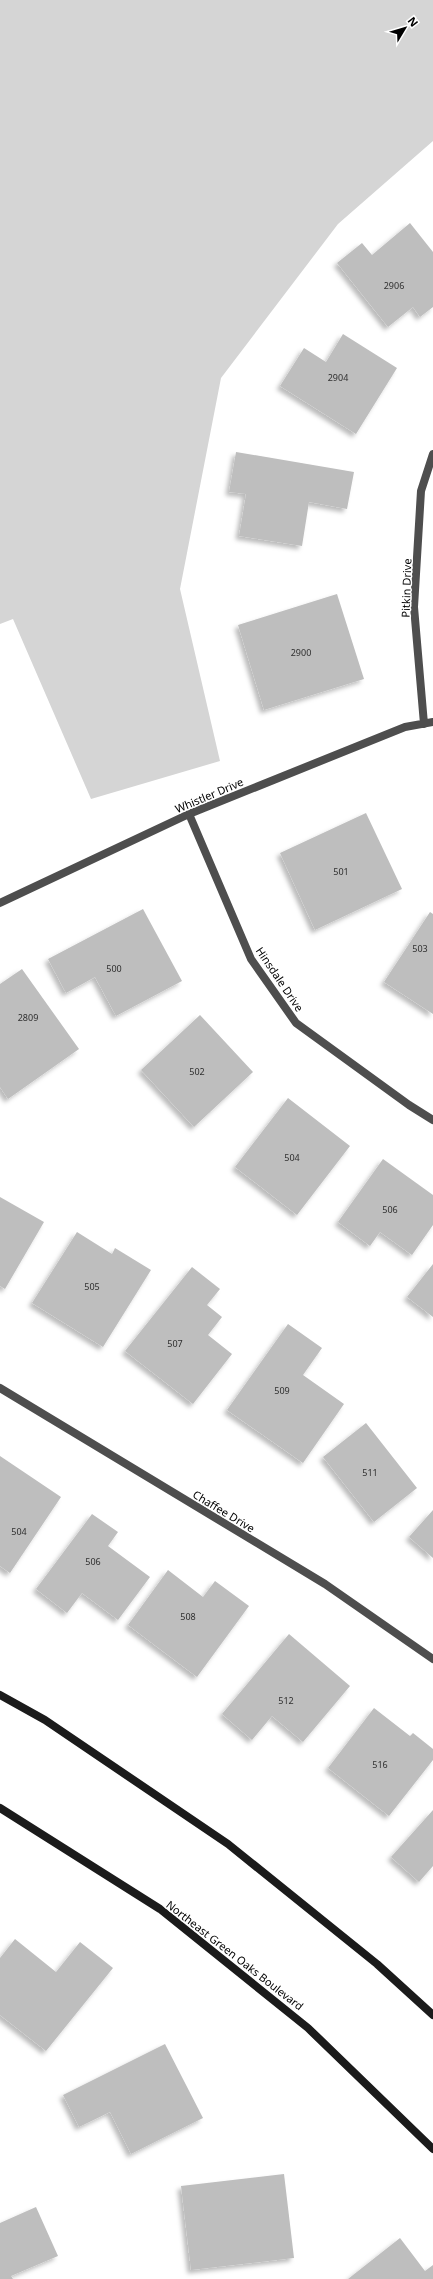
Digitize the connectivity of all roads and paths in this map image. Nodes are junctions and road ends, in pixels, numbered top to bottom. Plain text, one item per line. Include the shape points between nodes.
1 (433, 454) edge
2 (433, 722) edge
3 (424, 724) junction
4 (189, 814) junction
5 (0, 903) edge
6 (433, 1120) edge
7 (0, 1388) edge
8 (433, 1659) edge
9 (0, 1695) edge
10 (0, 1808) edge
11 (433, 2015) edge
12 (433, 2149) edge

1 - 3 street, Pitkin Drive via 421,491 414,607
2 - 3 street, Whistler Drive
3 - 4 street, Whistler Drive via 405,727
4 - 5 street, Whistler Drive
4 - 6 street, Hinsdale Drive via 251,959 296,1023
7 - 8 street, Chaffee Drive via 325,1584
9 - 11 main road via 45,1720 228,1844 377,1964
10 - 12 main road, Northeast Green Oaks Boulevard via 160,1909 308,2028

